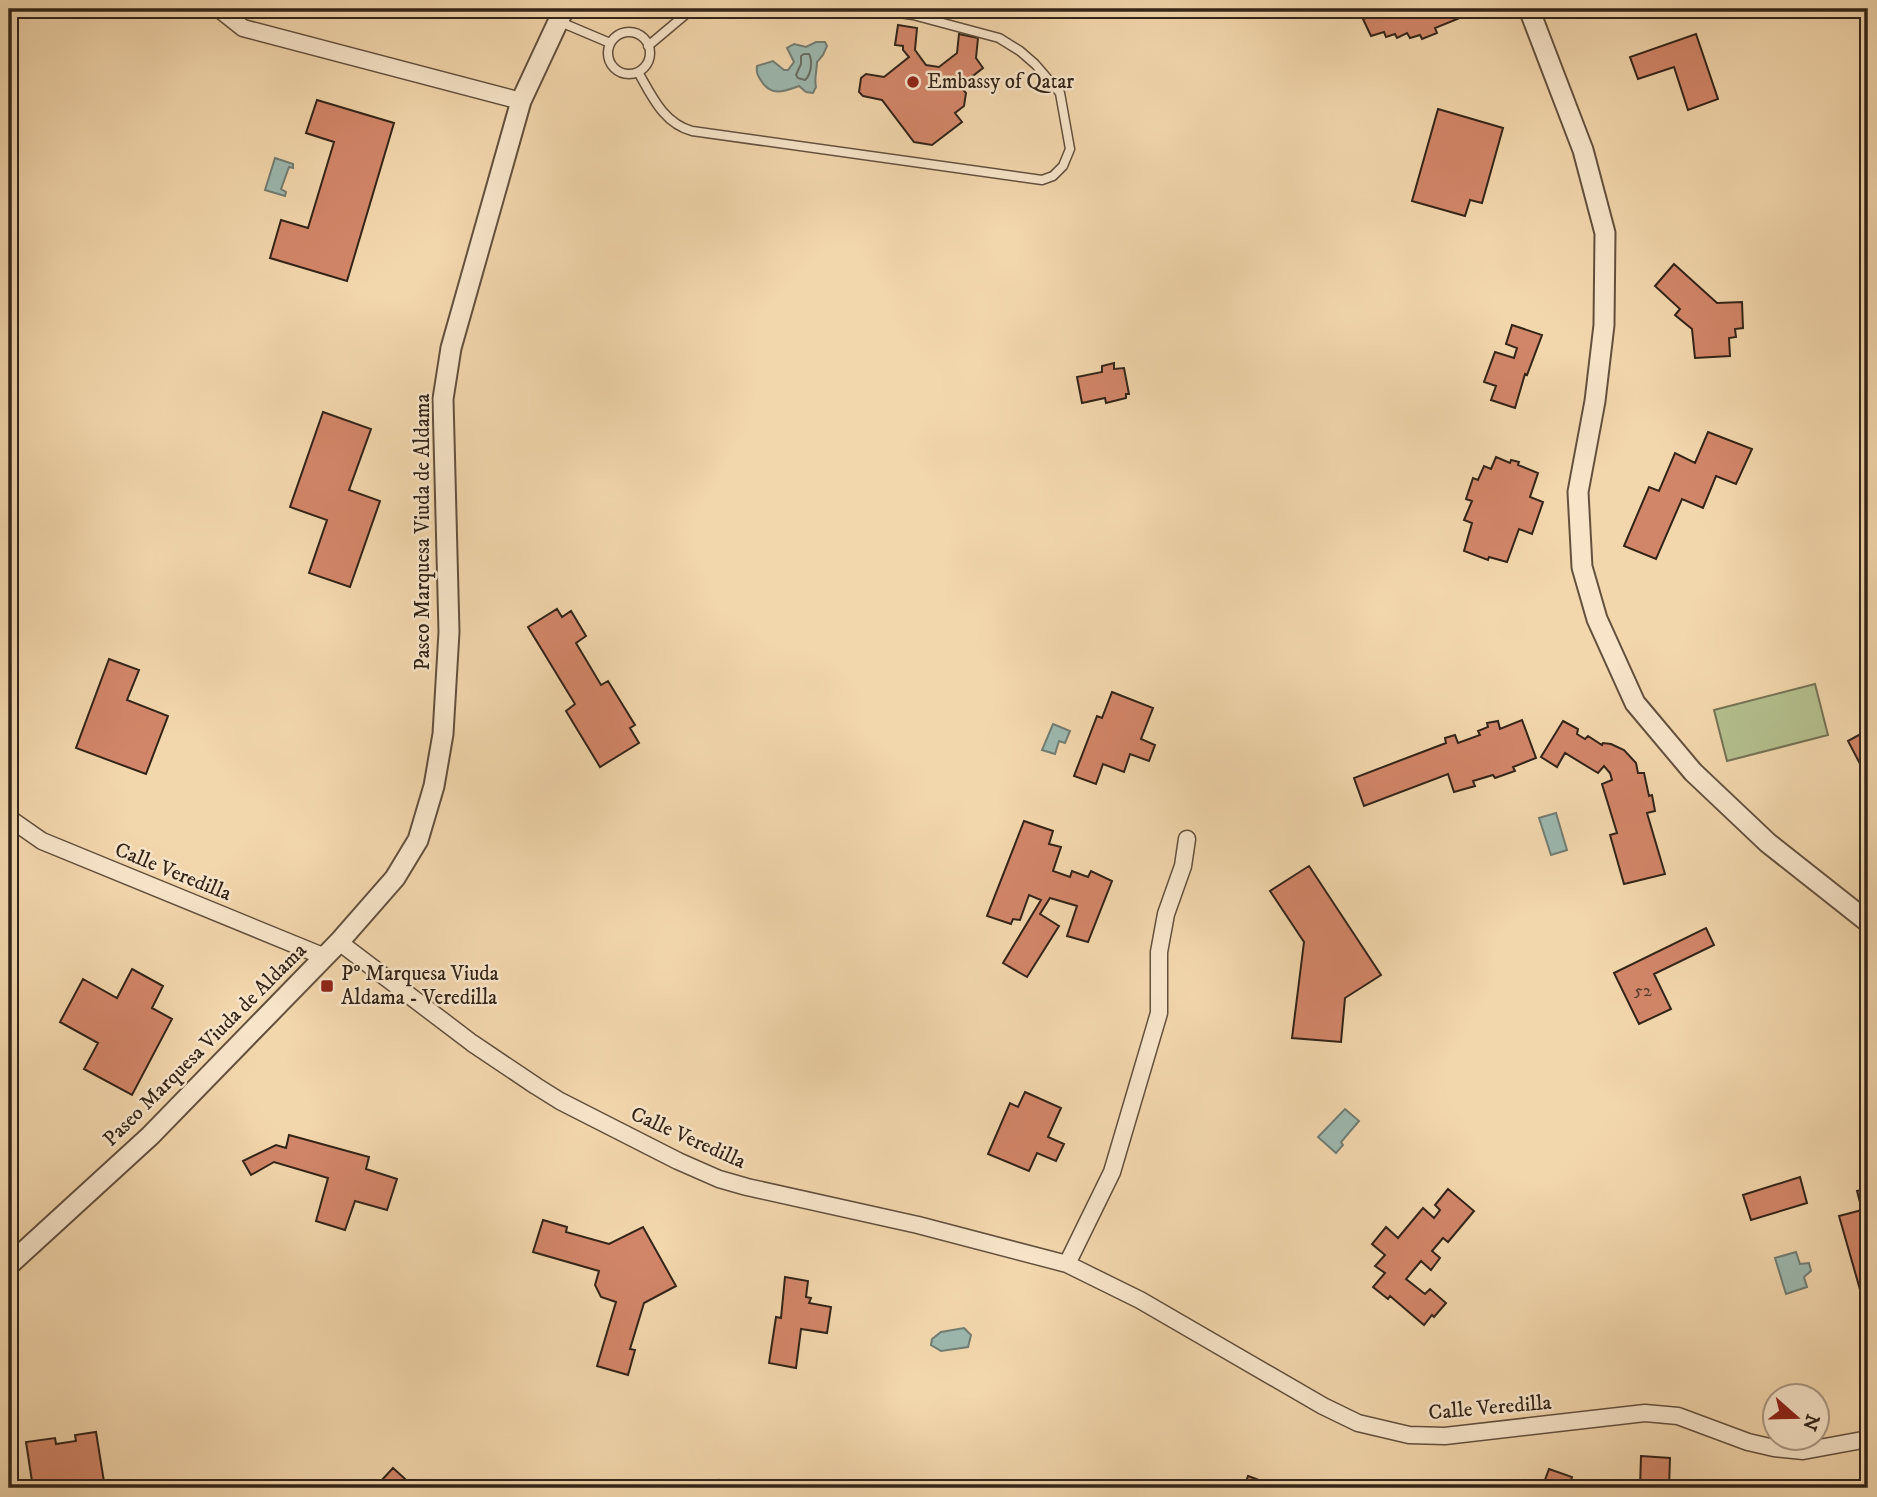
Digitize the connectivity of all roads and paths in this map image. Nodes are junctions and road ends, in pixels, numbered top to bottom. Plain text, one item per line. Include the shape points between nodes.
1 (219, 9) edge
2 (692, 9) edge
3 (873, 9) edge
4 (1529, 9) edge
5 (561, 15) edge
6 (610, 43) junction
7 (648, 46) junction
8 (638, 72) junction
9 (522, 101) junction
10 (9, 818) edge
11 (1187, 839) dead end
12 (1868, 922) edge
13 (340, 942) junction
14 (325, 957) junction
15 (9, 1265) edge
16 (1067, 1265) junction
17 (1868, 1439) edge

1 - 9 street via 243,29
2 - 7 lane
3 - 8 lane via 979,32 1020,51 1060,93 1070,149 1063,166 1042,180 692,131 663,114
4 - 12 street via 1583,150 1605,233 1604,325 1578,492 1582,567 1597,620 1635,704 1693,772 1768,843
5 - 6 lane
5 - 9 street, Paseo Marquesa Viuda de Aldama
6 - 7 lane via 630,32 645,39
6 - 8 lane via 609,60 614,68 621,73
7 - 8 lane via 648,61
9 - 13 street, Paseo Marquesa Viuda de Aldama via 451,348 443,399 449,632 443,734 434,786 418,840 395,878
10 - 14 street, Calle Veredilla via 42,841
11 - 16 street via 1159,952 1159,1013 1112,1172
13 - 14 street, Paseo Marquesa Viuda de Aldama
13 - 16 street, Calle Veredilla via 536,1086 700,1171 747,1187 918,1225
14 - 15 street, Paseo Marquesa Viuda de Aldama via 150,1136
16 - 17 street, Calle Veredilla via 1140,1300 1323,1406 1381,1430 1445,1436 1645,1413 1678,1416 1774,1448 1803,1451

